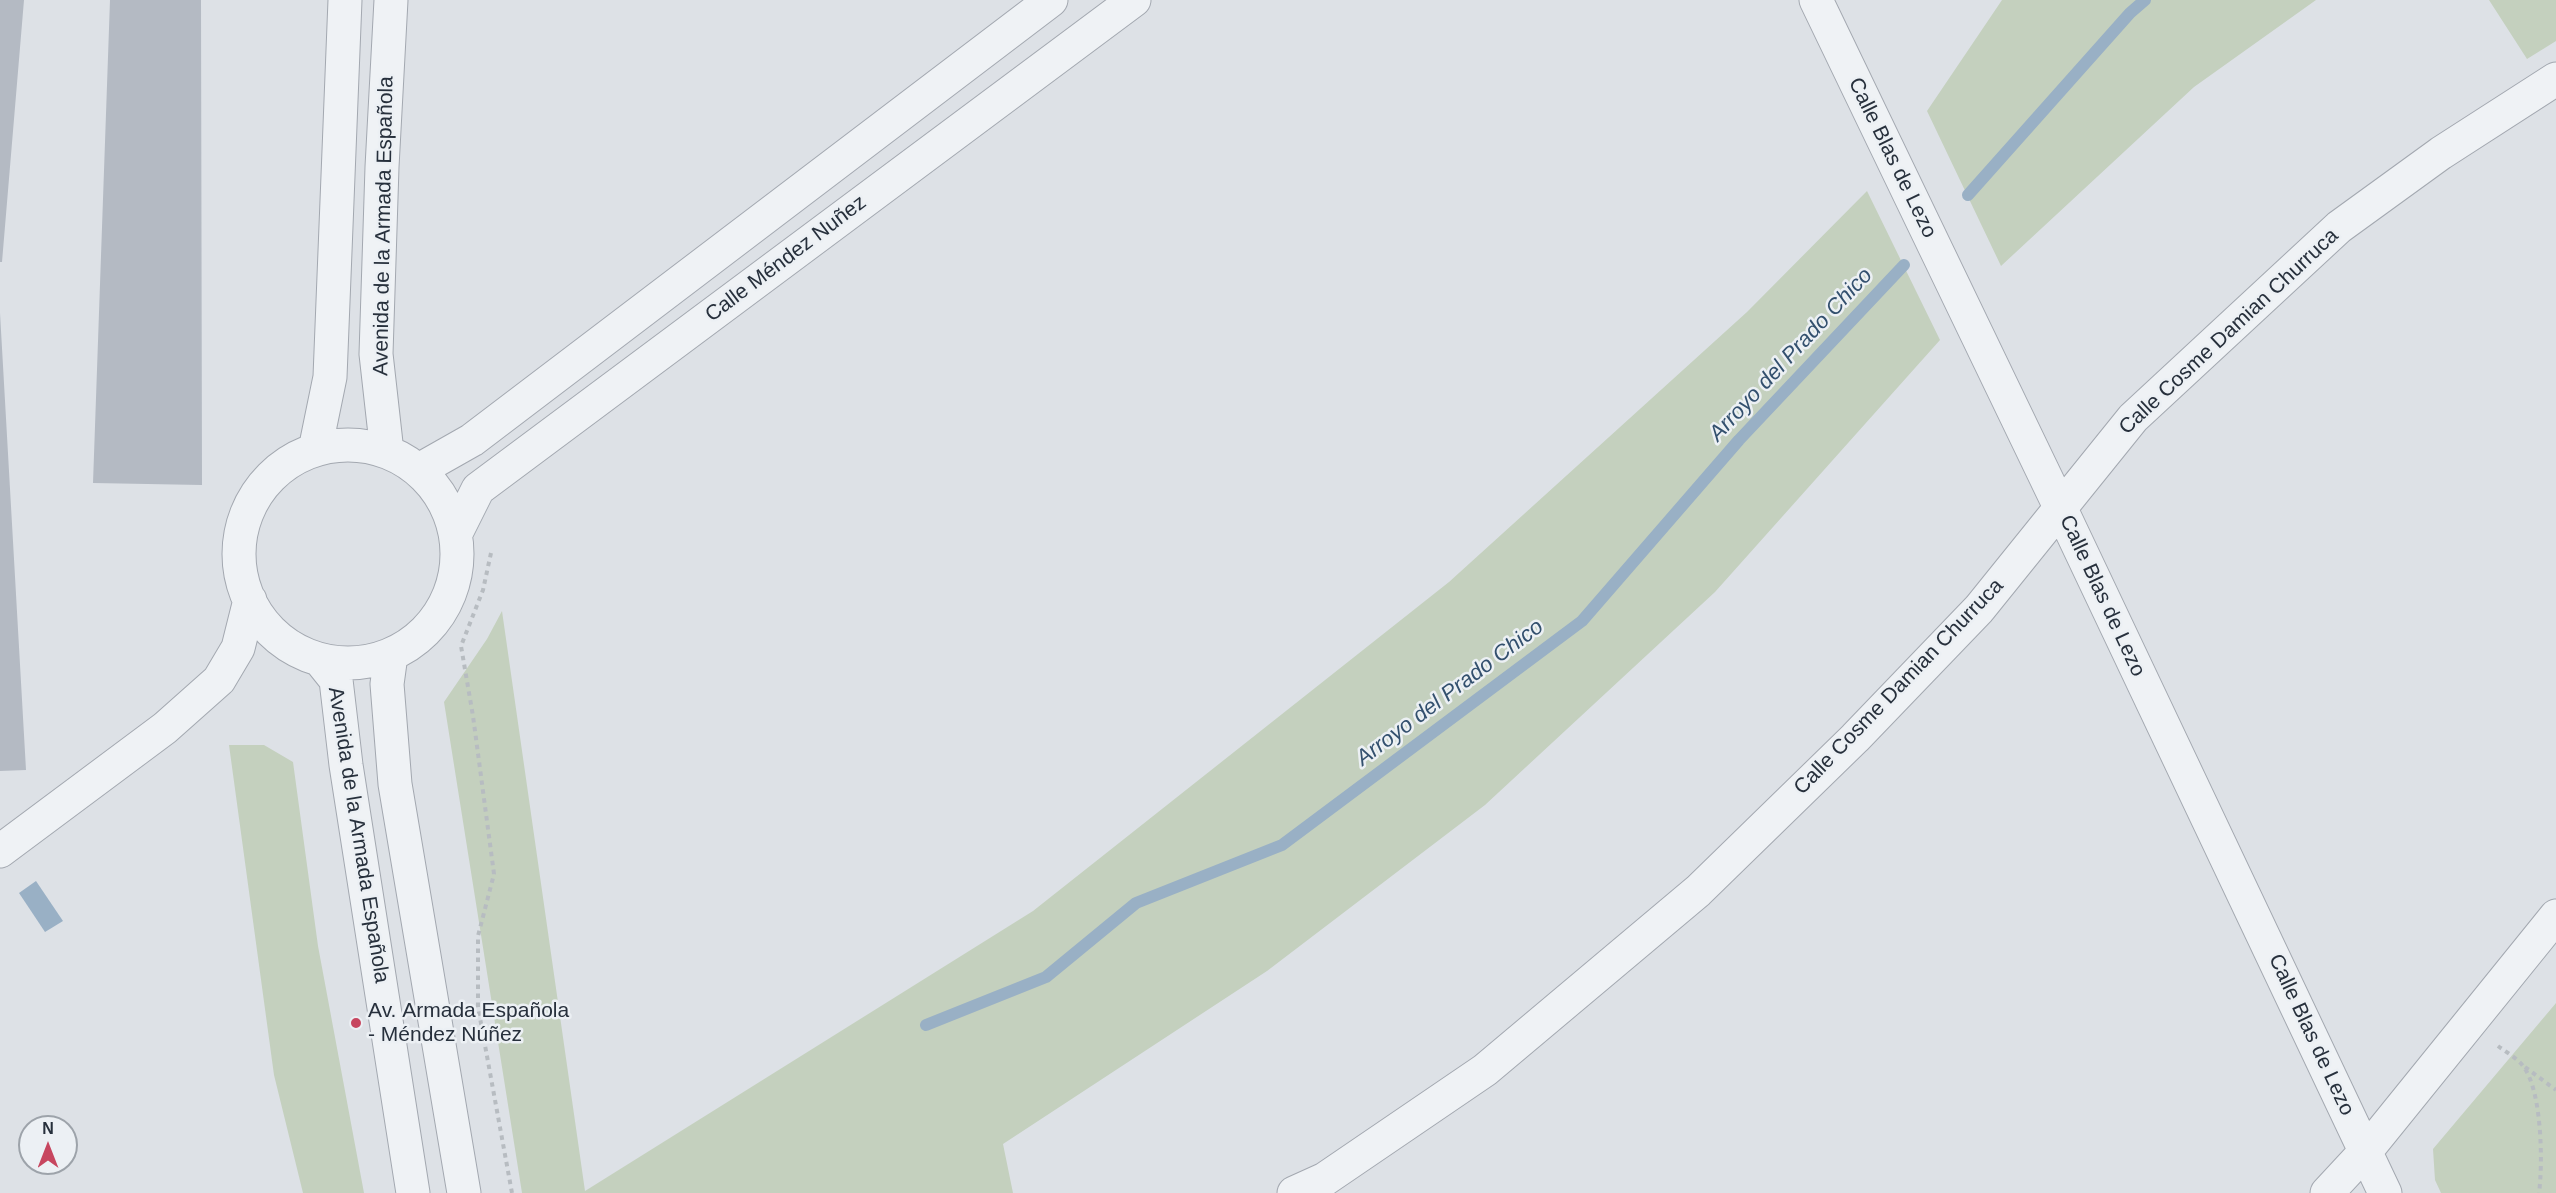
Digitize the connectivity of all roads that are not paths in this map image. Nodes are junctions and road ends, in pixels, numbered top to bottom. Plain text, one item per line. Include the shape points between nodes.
1 (345, 0) edge
2 (391, 0) edge
3 (1052, 0) edge
4 (1134, 0) edge
5 (1816, 0) edge
6 (2556, 79) edge
7 (315, 450) junction
8 (387, 452) junction
9 (419, 470) junction
10 (2060, 507) junction
11 (456, 533) junction
12 (250, 600) junction
13 (391, 655) junction
14 (320, 660) junction
15 (0, 851) edge
16 (2556, 916) edge
17 (2366, 1151) junction
18 (413, 1193) edge
19 (464, 1193) edge
20 (1294, 1193) edge
21 (2327, 1193) edge
22 (2385, 1193) edge

1 - 7 street via 330,377
2 - 8 street, Avenida de la Armada Española via 376,354
3 - 9 street via 472,440
4 - 11 street, Calle Méndez Nuñez via 478,489
5 - 10 street, Calle Blas de Lezo
6 - 10 street, Calle Cosme Damian Churruca via 2441,153 2339,227 2133,418
7 - 8 street via 350,445
7 - 12 street via 284,466 259,491 243,522 239,557
8 - 9 street
9 - 11 street via 443,499
10 - 17 street, Calle Blas de Lezo
10 - 20 street, Calle Cosme Damian Churruca via 1979,609 1856,738 1698,891 1485,1070 1325,1179
11 - 13 street via 457,571 445,605 423,635
12 - 14 street via 262,622 288,645
12 - 15 street via 238,648 219,680 165,728
13 - 14 street via 355,664
13 - 19 street via 387,684 395,784
14 - 18 street, Avenida de la Armada Española via 336,680
16 - 17 street
17 - 21 street
17 - 22 street, Calle Blas de Lezo

